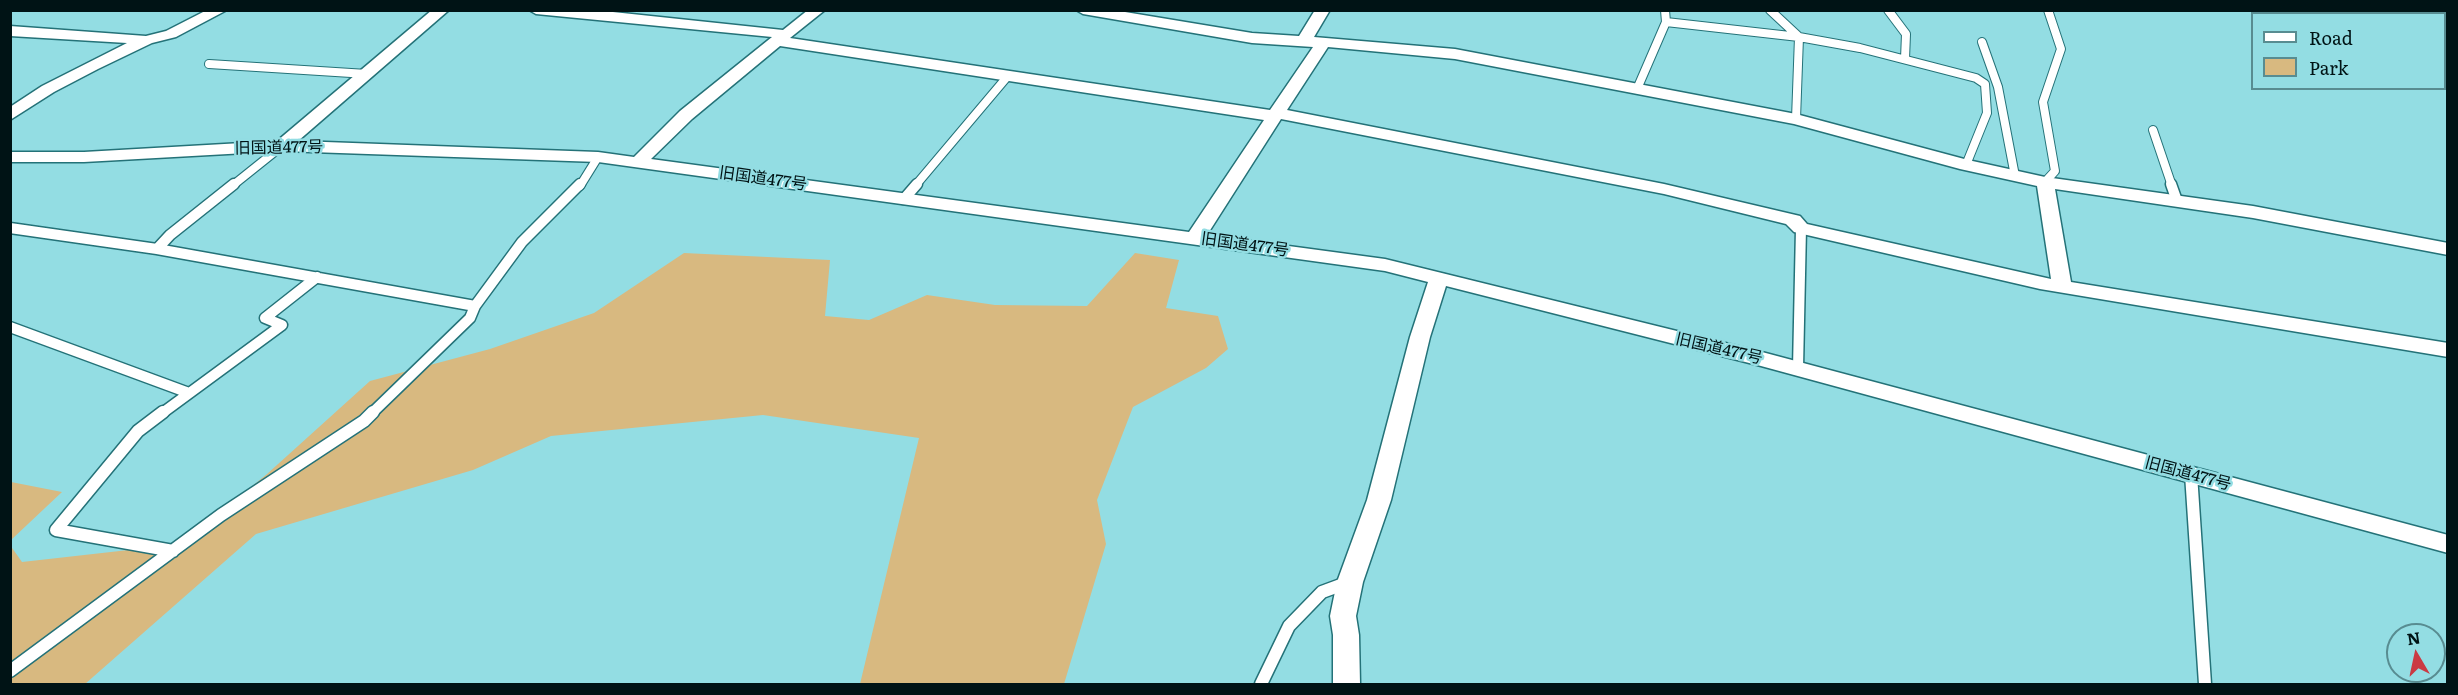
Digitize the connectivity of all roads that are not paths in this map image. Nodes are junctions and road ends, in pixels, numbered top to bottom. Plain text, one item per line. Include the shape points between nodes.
1 (220, 10) edge
2 (442, 10) edge
3 (536, 10) edge
4 (818, 10) edge
5 (1083, 10) edge
6 (1323, 10) edge
7 (1665, 10) edge
8 (1770, 10) edge
9 (1887, 10) edge
10 (2048, 10) edge
11 (1666, 22) junction
12 (10, 31) edge
13 (1798, 37) junction
14 (147, 40) junction
15 (778, 40) junction
16 (1303, 42) junction
17 (1982, 42) dead end
18 (1323, 43) junction
19 (1905, 59) junction
20 (209, 64) dead end
21 (367, 74) junction
22 (1007, 77) junction
23 (1637, 89) junction
24 (1275, 114) junction
25 (10, 115) edge
26 (1796, 119) junction
27 (2153, 130) dead end
28 (282, 146) junction
29 (10, 158) edge
30 (598, 158) junction
31 (638, 162) junction
32 (1966, 165) junction
33 (2015, 176) junction
34 (2045, 182) junction
35 (904, 199) junction
36 (2177, 201) junction
37 (10, 228) edge
38 (1801, 228) junction
39 (1195, 238) junction
40 (157, 249) junction
41 (2448, 249) edge
42 (317, 277) junction
43 (1438, 277) junction
44 (2062, 287) junction
45 (475, 306) junction
46 (10, 327) edge
47 (2448, 350) edge
48 (1798, 368) junction
49 (189, 393) junction
50 (2191, 474) junction
51 (2448, 544) edge
52 (173, 551) junction
53 (1350, 582) junction
54 (10, 671) edge
55 (1261, 684) edge
56 (1346, 684) edge
57 (2205, 684) edge

1 - 14 street via 171,34
2 - 21 street
3 - 15 street via 782,34
4 - 15 street
5 - 16 street via 1208,32
6 - 16 street
7 - 11 lane
8 - 13 lane
9 - 19 lane via 1906,34
10 - 34 lane via 2061,49 2043,102 2055,171
11 - 13 lane
11 - 23 lane
12 - 14 street
13 - 19 lane
13 - 26 lane
14 - 25 street via 61,82
15 - 22 street
15 - 31 street via 686,115
16 - 18 street
17 - 33 lane via 1998,87
18 - 23 street via 1455,54
18 - 24 street
19 - 32 lane via 1976,78 1985,84 1987,113
20 - 21 lane
21 - 28 street
22 - 24 street
22 - 35 lane
23 - 26 street
24 - 38 street via 1665,189 1793,220
24 - 39 street
26 - 32 street
27 - 36 lane
28 - 29 street, 旧国道477号
28 - 30 street, 旧国道477号
28 - 40 lane
30 - 31 street, 旧国道477号
30 - 45 lane via 576,191 522,242
31 - 35 street, 旧国道477号
32 - 33 street
33 - 34 street
34 - 36 street
34 - 44 street
35 - 39 street, 旧国道477号
36 - 41 street
37 - 40 lane
38 - 44 street
38 - 48 lane
39 - 43 street, 旧国道477号 via 1385,265
40 - 42 lane
42 - 45 lane
42 - 49 lane via 265,318 282,325
43 - 48 street, 旧国道477号
43 - 53 street via 1379,500
44 - 47 street
45 - 52 lane via 470,318 364,421
46 - 49 lane
48 - 50 street, 旧国道477号
49 - 52 lane via 138,431 56,530
50 - 51 street, 旧国道477号
50 - 57 lane
52 - 54 lane
53 - 55 lane via 1322,592 1289,626
53 - 56 street via 1343,616

